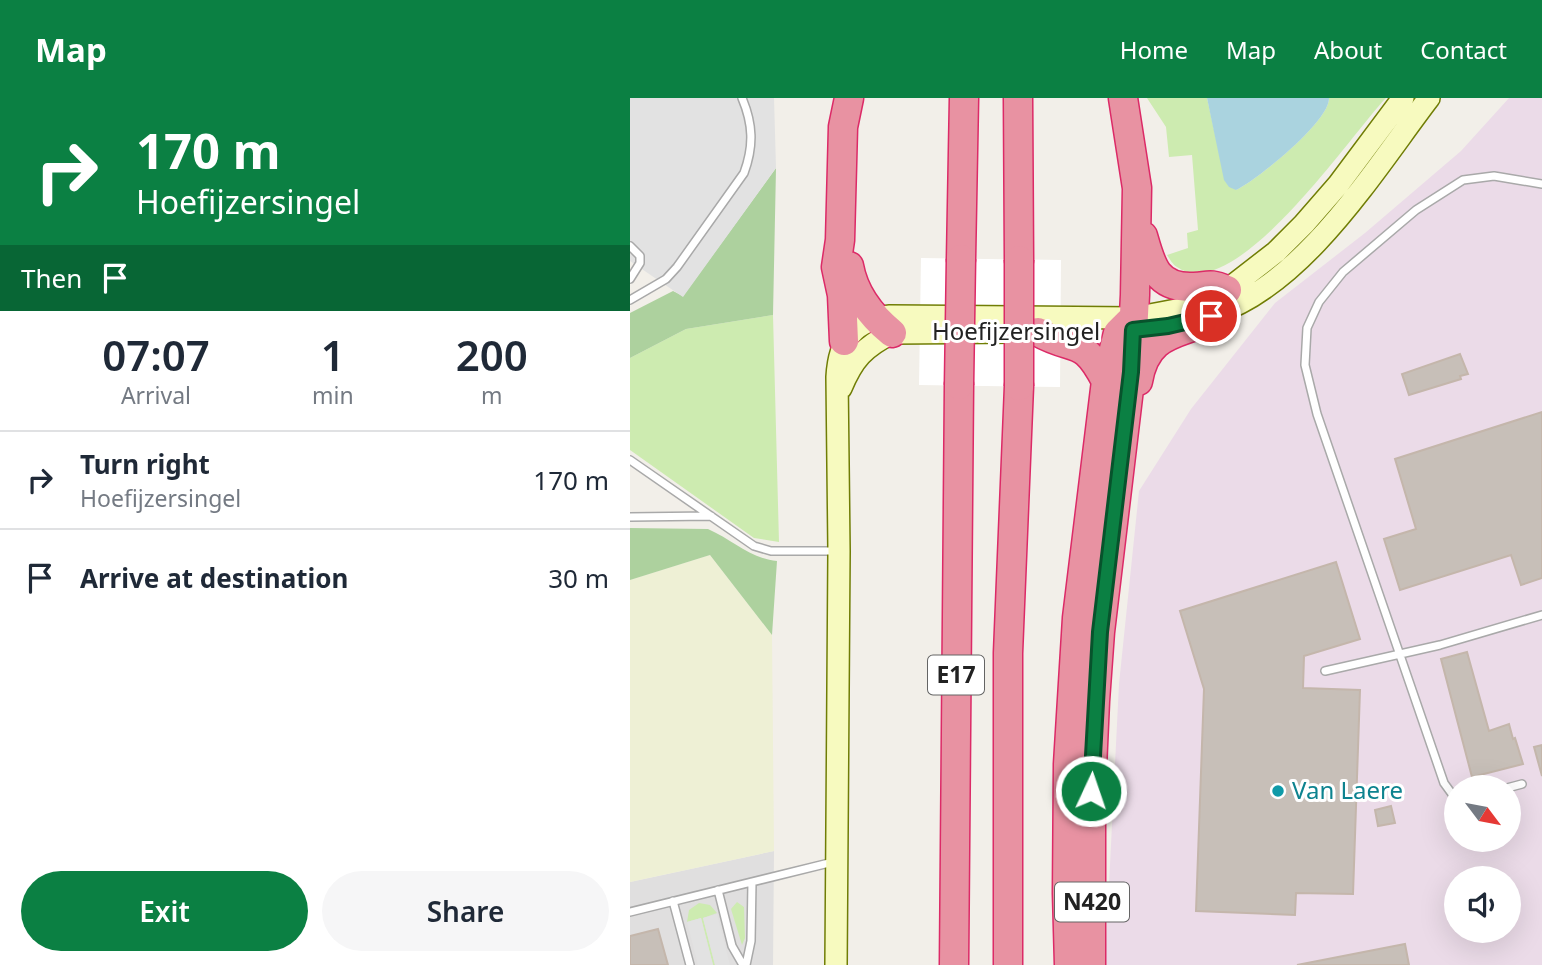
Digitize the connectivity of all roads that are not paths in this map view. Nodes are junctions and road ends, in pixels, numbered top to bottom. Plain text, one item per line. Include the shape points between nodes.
1 (743, 98) edge
2 (849, 98) edge
3 (964, 98) edge
4 (1018, 98) edge
5 (1123, 98) edge
6 (1403, 98) edge
7 (1429, 98) edge
8 (1542, 184) edge
9 (1137, 217) junction
10 (840, 240) junction
11 (630, 246) edge
12 (630, 279) edge
13 (630, 300) edge
14 (1226, 300) junction
15 (883, 325) junction
16 (1128, 327) junction
17 (1038, 332) junction
18 (845, 341) junction
19 (1106, 381) junction
20 (837, 401) junction
21 (1125, 420) junction
22 (630, 460) edge
23 (711, 516) junction
24 (630, 517) edge
25 (839, 551) junction
26 (1542, 615) edge
27 (1400, 656) junction
28 (1325, 671) dead end
29 (1444, 783) edge
30 (837, 861) junction
31 (752, 882) junction
32 (718, 890) junction
33 (673, 901) junction
34 (630, 912) edge
35 (690, 965) edge
36 (745, 965) edge
37 (836, 965) edge
38 (954, 965) edge
39 (1008, 965) edge
40 (1069, 965) edge
41 (1091, 965) edge

1 - 13 lane via 753,136 744,173 677,267 666,279
2 - 10 highway via 843,127
3 - 38 highway, E17, bridge
4 - 39 highway, E17, bridge via 1019,386 1009,653
5 - 9 highway
6 - 14 street, Hoefijzersingel via 1304,224
7 - 14 street, Hoefijzersingel via 1325,233 1295,264 1259,290
8 - 27 lane via 1494,176 1463,180 1416,210 1343,272 1319,302 1307,328 1305,365 1317,414
9 - 14 highway via 1160,278 1193,288 1209,283
9 - 16 highway
10 - 15 highway via 852,283
10 - 18 highway via 836,267
11 - 12 lane via 640,256
14 - 16 street, Hoefijzersingel
14 - 21 highway via 1214,319 1174,332 1151,348 1143,359
15 - 16 street, Hoefijzersingel via 890,316
15 - 17 street, Hoefijzersingel
15 - 18 street via 852,331
15 - 20 street via 848,371
16 - 17 street, Hoefijzersingel
16 - 19 highway, N420
16 - 21 highway, N420
17 - 19 highway via 1084,348
18 - 20 street via 838,356
19 - 40 highway, N420 via 1071,695
20 - 25 street
21 - 41 highway, N420 via 1095,701
22 - 23 lane
23 - 24 lane
23 - 25 lane via 762,549
25 - 30 street
26 - 27 lane
27 - 28 lane
27 - 29 lane
30 - 31 lane
30 - 37 street
31 - 32 lane
31 - 36 lane via 751,941
32 - 33 lane
32 - 36 lane via 732,946
33 - 34 lane
33 - 35 lane

